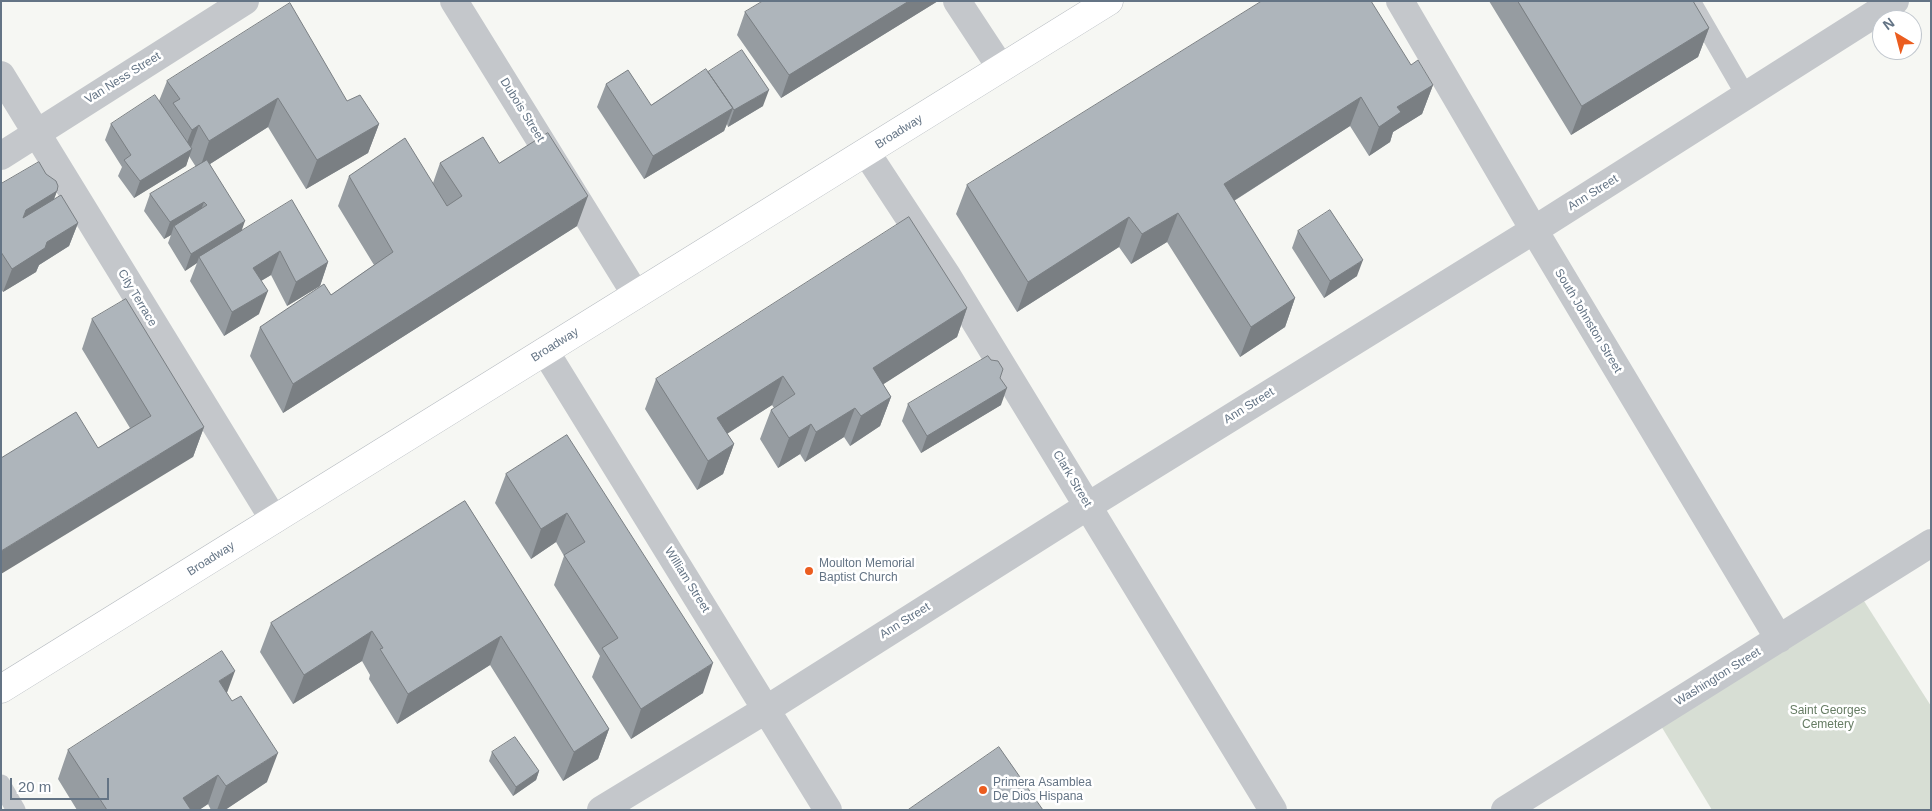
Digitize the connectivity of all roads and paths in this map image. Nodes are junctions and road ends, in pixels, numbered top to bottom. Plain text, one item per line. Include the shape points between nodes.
1 (245, 1) edge
2 (454, 1) edge
3 (957, 1) edge
4 (1108, 1) edge
5 (1400, 1) edge
6 (1691, 1) edge
7 (1895, 1) edge
8 (1001, 68) junction
9 (1, 76) edge
10 (1746, 96) junction
11 (37, 133) junction
12 (866, 152) junction
13 (1, 156) edge
14 (1534, 230) junction
15 (636, 295) junction
16 (545, 351) junction
17 (1088, 506) junction
18 (274, 520) junction
19 (1931, 543) edge
20 (1779, 639) junction
21 (1, 690) edge
22 (767, 709) junction
23 (1, 784) edge
24 (16, 810) edge
25 (601, 810) edge
26 (828, 810) edge
27 (1273, 810) edge
28 (1505, 810) edge

1 - 11 street, Van Ness Street
2 - 15 street, Dubois Street
3 - 8 street
4 - 8 street, Broadway
5 - 14 street, South Johnston Street
6 - 10 lane
7 - 10 street, Ann Street
8 - 12 street, Broadway
9 - 11 street, City Terrace
10 - 14 street, Ann Street
11 - 13 street, Van Ness Street
11 - 18 street, City Terrace
12 - 15 street, Broadway
12 - 17 street, Clark Street via 948,277
14 - 17 street, Ann Street
14 - 20 street, South Johnston Street
15 - 16 street, Broadway
16 - 18 street, Broadway
16 - 22 street, William Street
17 - 22 street, Ann Street
17 - 27 street, Clark Street
18 - 21 street, Broadway
19 - 20 street, Washington Street
20 - 28 street, Washington Street
22 - 25 street, Ann Street
22 - 26 street, William Street
23 - 24 lane

